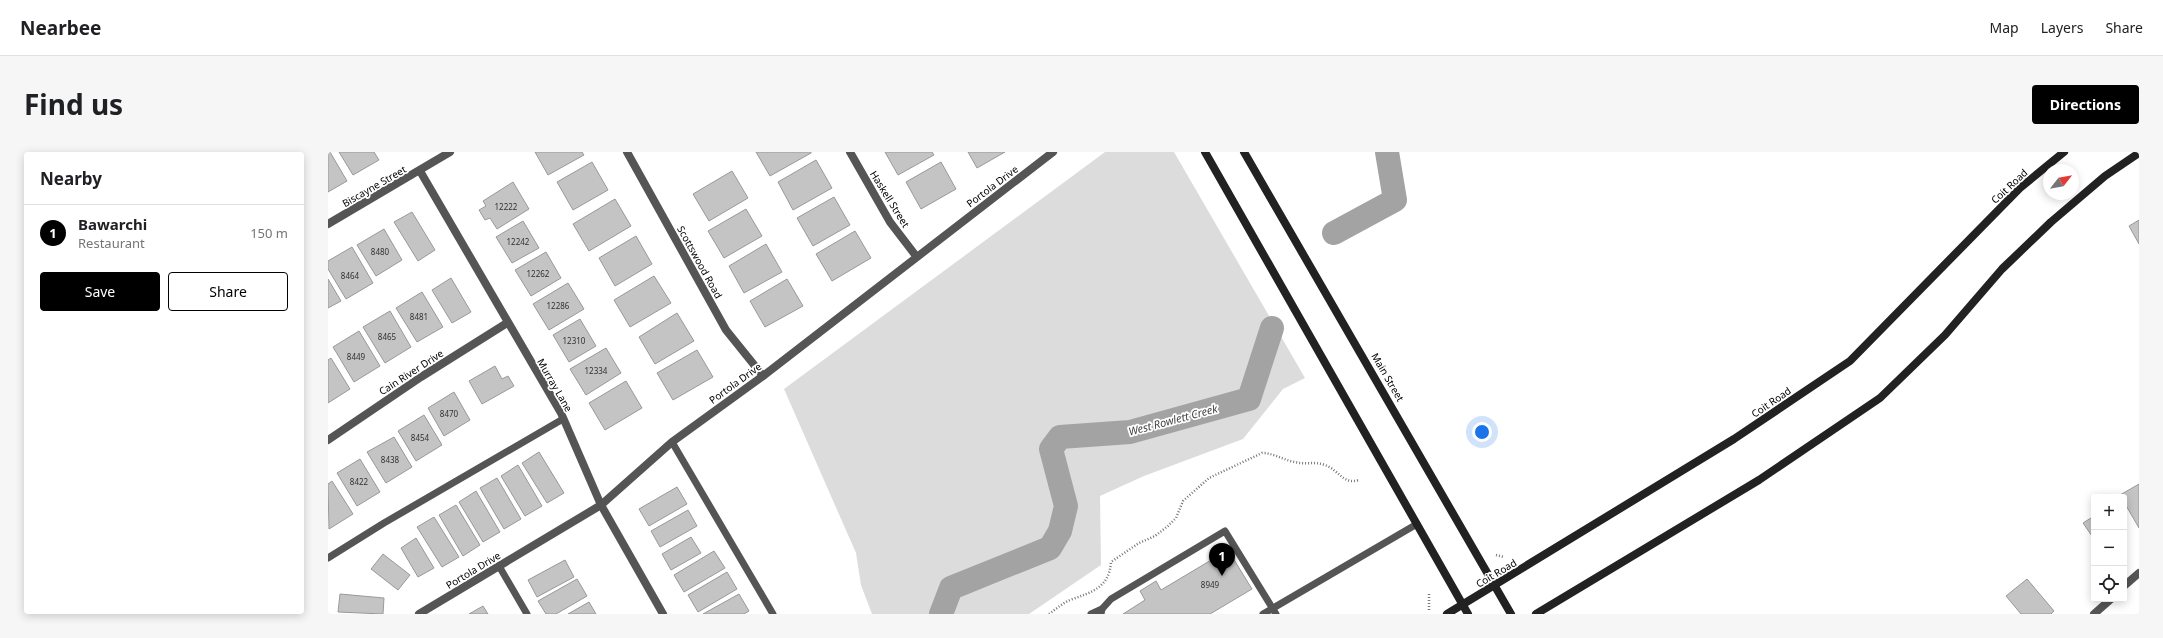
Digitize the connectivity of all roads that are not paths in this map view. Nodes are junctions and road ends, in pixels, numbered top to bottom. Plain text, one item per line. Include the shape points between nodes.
1 (450, 152) edge
2 (627, 152) edge
3 (850, 152) edge
4 (1053, 152) edge
5 (1205, 152) edge
6 (1244, 152) edge
7 (2064, 152) edge
8 (2139, 153) edge
9 (420, 171) junction
10 (328, 224) edge
11 (916, 256) junction
12 (507, 323) junction
13 (763, 376) junction
14 (563, 419) junction
15 (328, 440) edge
16 (672, 442) junction
17 (601, 505) junction
18 (1417, 524) junction
19 (328, 558) edge
20 (499, 566) junction
21 (2139, 573) edge
22 (2127, 583) edge
23 (1495, 586) junction
24 (2107, 602) edge
25 (1463, 604) junction
26 (1274, 611) edge
27 (1101, 612) edge
28 (419, 614) edge
29 (527, 614) edge
30 (663, 614) edge
31 (773, 614) edge
32 (1092, 614) edge
33 (1263, 614) edge
34 (1447, 614) edge
35 (1468, 614) edge
36 (1511, 614) edge
37 (1536, 614) edge
38 (2094, 614) edge

1 - 9 street, Biscayne Street
2 - 13 street, Scottswood Road via 726,330
3 - 11 street, Haskell Street via 890,222
4 - 11 street, Portola Drive
5 - 18 main road
6 - 23 main road, Main Street
7 - 23 main road, Coit Road via 2020,188 1850,361 1734,439
8 - 37 main road via 2105,176 2050,222 2002,269 1945,335 1880,398 1759,480
9 - 10 street, Biscayne Street
9 - 12 street, Murray Lane
11 - 13 street, Portola Drive
12 - 14 street, Murray Lane
12 - 15 street, Cain River Drive
13 - 16 street, Portola Drive
14 - 17 street, Murray Lane
14 - 19 lane
16 - 17 street, Portola Drive
16 - 31 lane
17 - 20 street, Portola Drive
17 - 30 street, Murray Lane
18 - 25 main road
18 - 26 lane
20 - 28 street, Portola Drive
20 - 29 lane
21 - 22 street
23 - 25 main road, Coit Road
23 - 36 main road, Main Street
24 - 38 street
25 - 34 main road, Coit Road
25 - 35 main road
26 - 27 lane via 1225,530 1111,599
26 - 33 lane
27 - 32 lane

